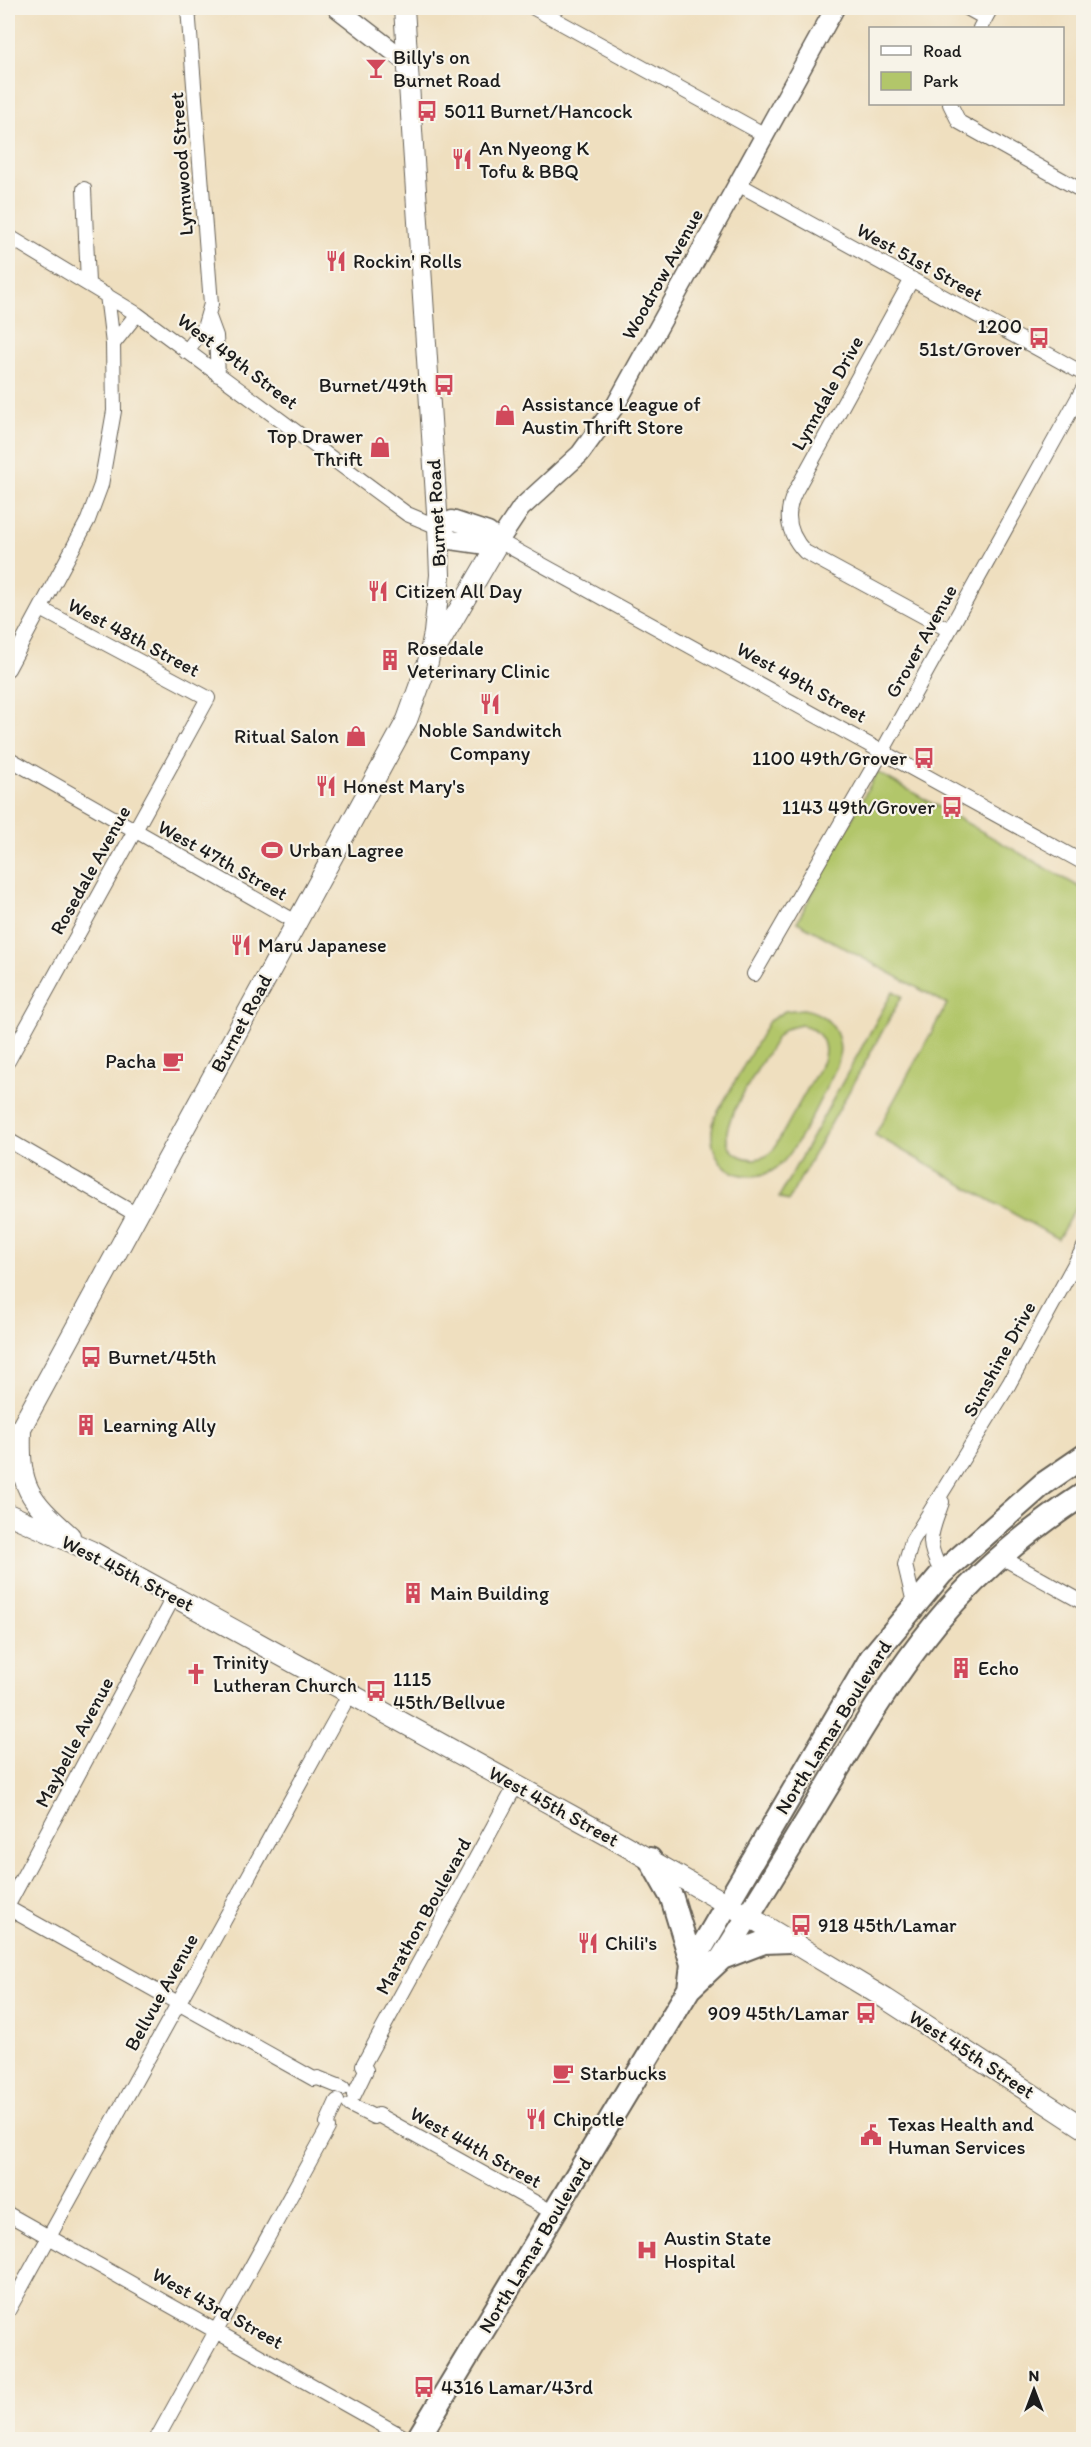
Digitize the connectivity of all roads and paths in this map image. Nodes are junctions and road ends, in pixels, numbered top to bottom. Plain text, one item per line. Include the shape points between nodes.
1 (188, 8) edge
2 (337, 8) edge
3 (404, 8) edge
4 (534, 8) edge
5 (835, 8) edge
6 (967, 8) edge
7 (985, 18) edge
8 (407, 62) junction
9 (950, 105) edge
10 (765, 135) junction
11 (738, 184) junction
12 (84, 189) dead end
13 (1083, 192) edge
14 (8, 236) edge
15 (912, 279) junction
16 (88, 283) junction
17 (107, 295) junction
18 (137, 314) junction
19 (209, 317) junction
20 (113, 344) junction
21 (186, 352) junction
22 (1083, 374) edge
23 (218, 375) junction
24 (1083, 387) edge
25 (438, 527) junction
26 (499, 541) junction
27 (41, 609) junction
28 (949, 630) junction
29 (428, 662) junction
30 (8, 669) edge
31 (208, 698) joint
32 (882, 752) junction
33 (8, 758) edge
34 (133, 832) junction
35 (1083, 863) edge
36 (296, 922) junction
37 (754, 974) dead end
38 (8, 1061) edge
39 (9, 1138) edge
40 (136, 1215) junction
41 (1083, 1247) edge
42 (21, 1429) junction
43 (8, 1452) edge
44 (1083, 1456) edge
45 (946, 1488) junction
46 (1083, 1494) edge
47 (8, 1514) edge
48 (84, 1547) junction
49 (1007, 1556) junction
50 (942, 1573) junction
51 (174, 1596) junction
52 (914, 1603) junction
53 (1083, 1604) edge
54 (938, 1621) junction
55 (350, 1693) junction
56 (516, 1785) junction
57 (650, 1859) junction
58 (726, 1904) junction
59 (8, 1907) edge
60 (749, 1917) junction
61 (790, 1941) junction
62 (722, 1958) junction
63 (692, 1964) junction
64 (688, 1989) junction
65 (177, 2003) junction
66 (346, 2097) junction
67 (1083, 2128) edge
68 (554, 2213) junction
69 (8, 2214) edge
70 (49, 2237) junction
71 (8, 2311) edge
72 (218, 2330) junction
73 (156, 2439) edge
74 (409, 2439) edge
75 (417, 2439) edge

1 - 19 street, Lynnwood Street
2 - 8 street
3 - 8 main road, Burnet Road
4 - 10 street
5 - 10 street, Woodrow Avenue
6 - 7 street
8 - 25 main road, Burnet Road
9 - 13 street via 958,122
10 - 11 street, Woodrow Avenue
11 - 15 street, West 51st Street
11 - 26 street, Woodrow Avenue via 615,406 580,454 521,507
12 - 16 street
14 - 16 street, West 49th Street
15 - 22 street, West 51st Street
15 - 28 street, Lynndale Drive via 791,501 790,529 799,545 813,557
16 - 17 street, West 49th Street
17 - 18 street, West 49th Street
17 - 20 street
18 - 20 street
18 - 21 street, West 49th Street
19 - 21 street
19 - 23 street, Lynnwood Street via 216,336
20 - 27 street via 114,411 101,484 88,520
21 - 23 street, West 49th Street
23 - 25 street, West 49th Street via 407,514
24 - 28 street, Grover Avenue
25 - 26 street, West 49th Street via 452,520 488,532
25 - 29 main road, Burnet Road via 438,605
26 - 29 main road
26 - 32 street, West 49th Street
27 - 30 street
27 - 31 street, West 48th Street
28 - 32 street, Grover Avenue
29 - 36 main road, Burnet Road via 407,720
31 - 34 street, Rosedale Avenue
32 - 35 street, West 49th Street
32 - 37 street, Grover Avenue
33 - 34 street, West 47th Street
34 - 36 street, West 47th Street
34 - 38 street, Rosedale Avenue
36 - 40 main road, Burnet Road
39 - 40 street
40 - 42 main road, Burnet Road
41 - 45 street, Sunshine Drive via 1009,1384
42 - 43 main road, Burnet Road
42 - 48 main road via 21,1465 30,1495 44,1513
44 - 50 main road, North Lamar Boulevard via 1043,1484
45 - 50 street, Sunshine Drive via 930,1539
45 - 52 street, Sunshine Drive via 906,1556 905,1574
46 - 49 main road, North Lamar Boulevard via 1032,1528
47 - 48 main road, West 45th Street
48 - 51 main road, West 45th Street
49 - 53 street
49 - 54 main road, North Lamar Boulevard
50 - 52 main road, North Lamar Boulevard
50 - 54 main road
51 - 55 main road, West 45th Street
51 - 59 street, Maybelle Avenue
52 - 58 main road, North Lamar Boulevard via 871,1658
54 - 60 main road, North Lamar Boulevard via 872,1712
55 - 56 main road, West 45th Street
55 - 65 street, Bellvue Avenue
56 - 57 main road, West 45th Street
56 - 66 street, Marathon Boulevard via 363,2065 366,2070
57 - 58 main road, West 45th Street
57 - 63 main road via 672,1898
58 - 60 main road, West 45th Street
58 - 63 main road, North Lamar Boulevard
59 - 65 street, West 44th Street
60 - 61 main road, West 45th Street
60 - 62 main road, North Lamar Boulevard
61 - 62 main road via 764,1942
61 - 67 main road, West 45th Street via 886,1998
62 - 64 main road, North Lamar Boulevard
63 - 64 main road, North Lamar Boulevard
64 - 68 main road, North Lamar Boulevard
65 - 66 street, West 44th Street
65 - 70 street, Bellvue Avenue
66 - 68 street, West 44th Street via 374,2117 378,2115
66 - 72 street, Marathon Boulevard via 327,2123 328,2128
68 - 75 main road, North Lamar Boulevard
69 - 70 street, West 43rd Street
70 - 71 street, Bellvue Avenue
70 - 72 street, West 43rd Street
72 - 73 street, Marathon Boulevard
72 - 74 street, West 43rd Street

